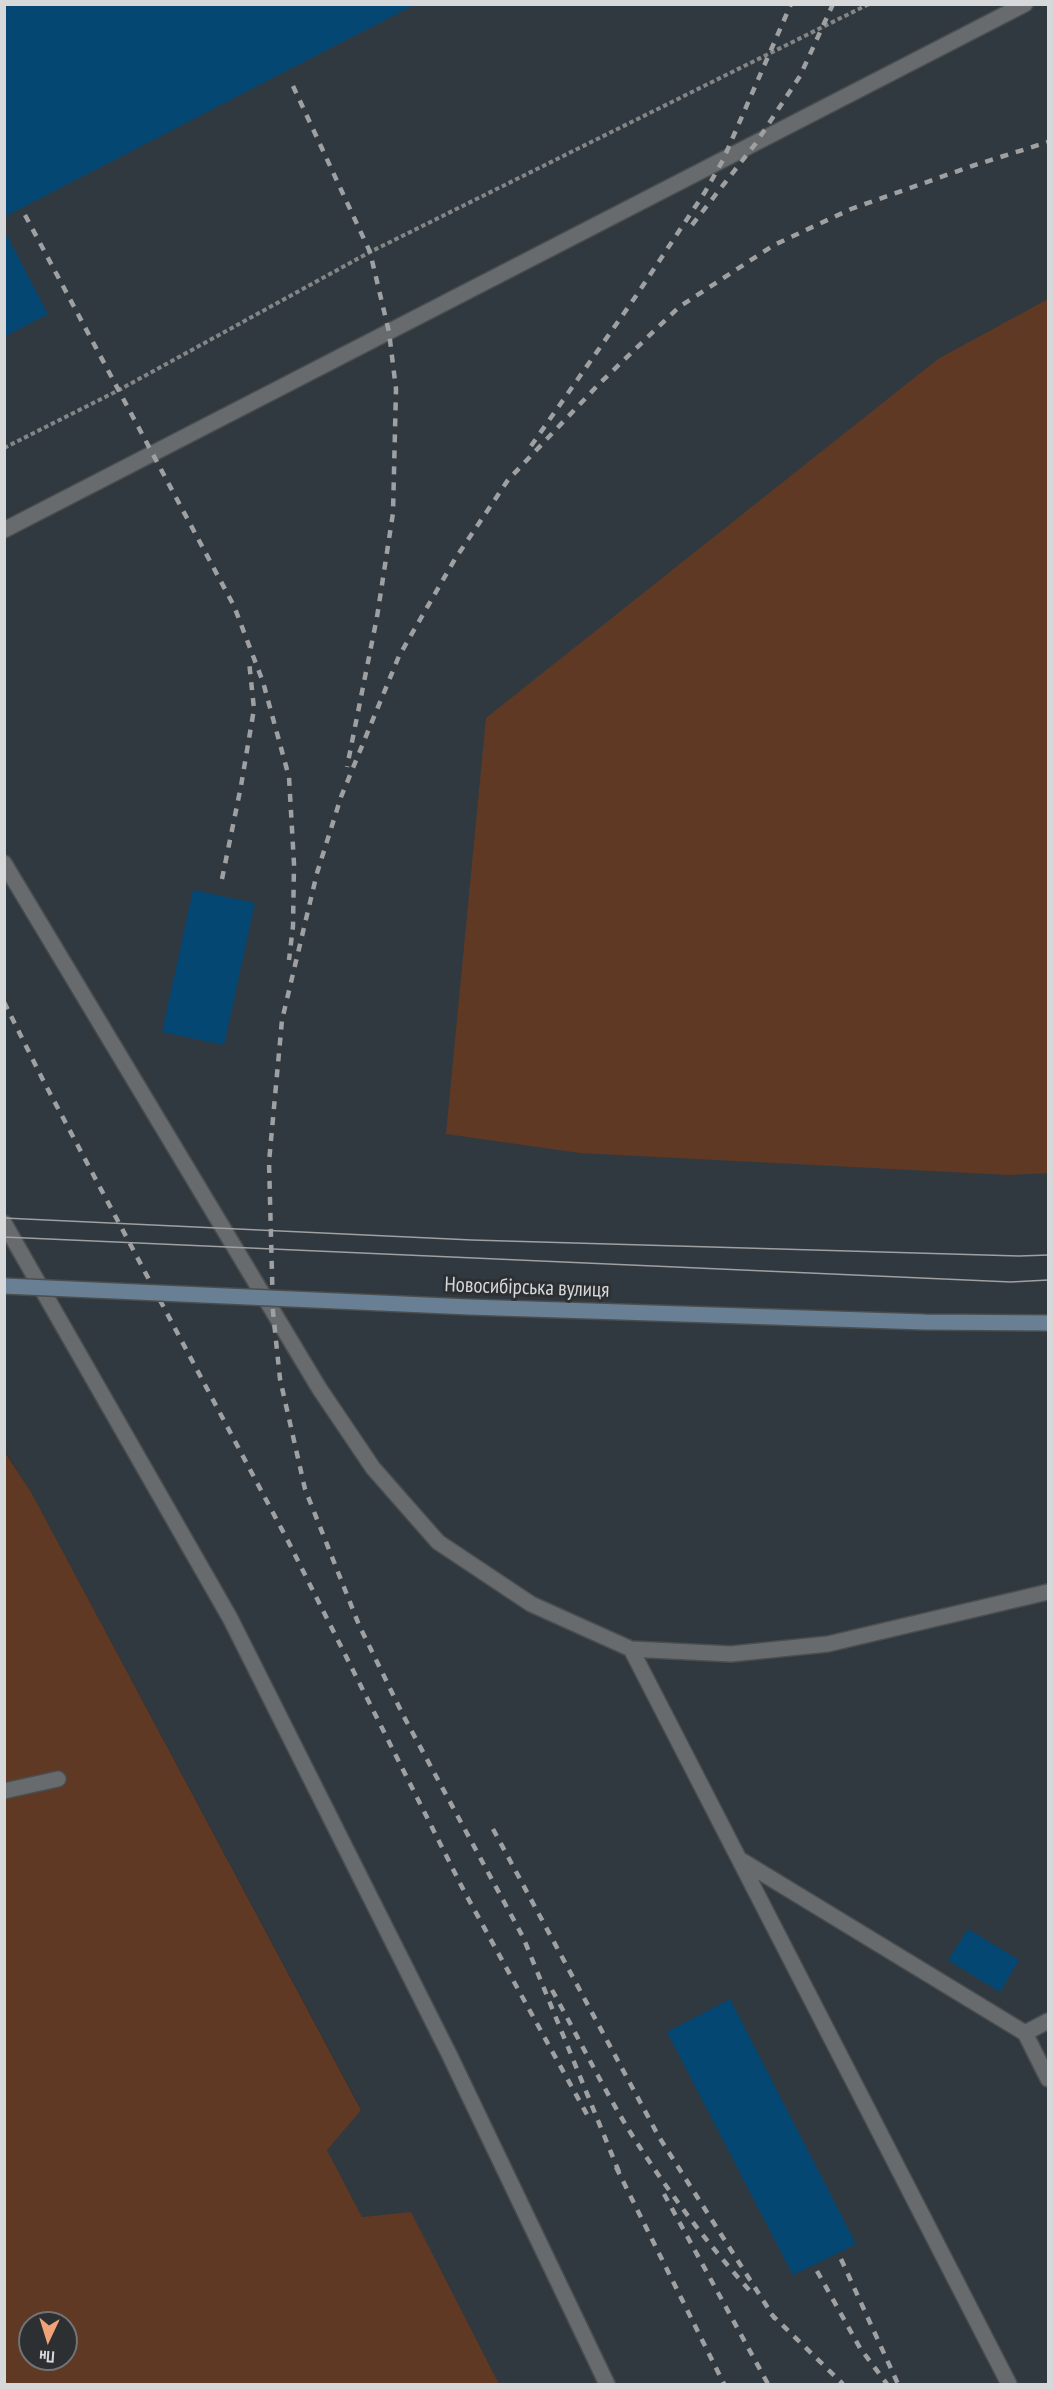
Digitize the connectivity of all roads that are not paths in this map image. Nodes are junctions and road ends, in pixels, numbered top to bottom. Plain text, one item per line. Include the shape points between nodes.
1 (1025, 4) edge
2 (4, 530) edge
3 (4, 863) edge
4 (4, 1223) edge
5 (4, 1286) edge
6 (1048, 1323) edge
7 (1048, 1592) edge
8 (631, 1649) junction
9 (58, 1779) dead end
10 (4, 1791) edge
11 (739, 1859) junction
12 (1048, 2021) edge
13 (1025, 2033) junction
14 (1048, 2079) edge
15 (607, 2385) edge
16 (1009, 2385) edge

1 - 2 lane
3 - 8 lane via 319,1388 373,1468 438,1542 531,1604
4 - 15 lane via 230,1617 449,2054
5 - 6 main road, Новосибірська вулиця, bridge via 468,1307
7 - 8 lane via 828,1644 731,1654
8 - 11 lane
9 - 10 lane
11 - 13 lane
11 - 16 lane
12 - 13 lane
13 - 14 lane

